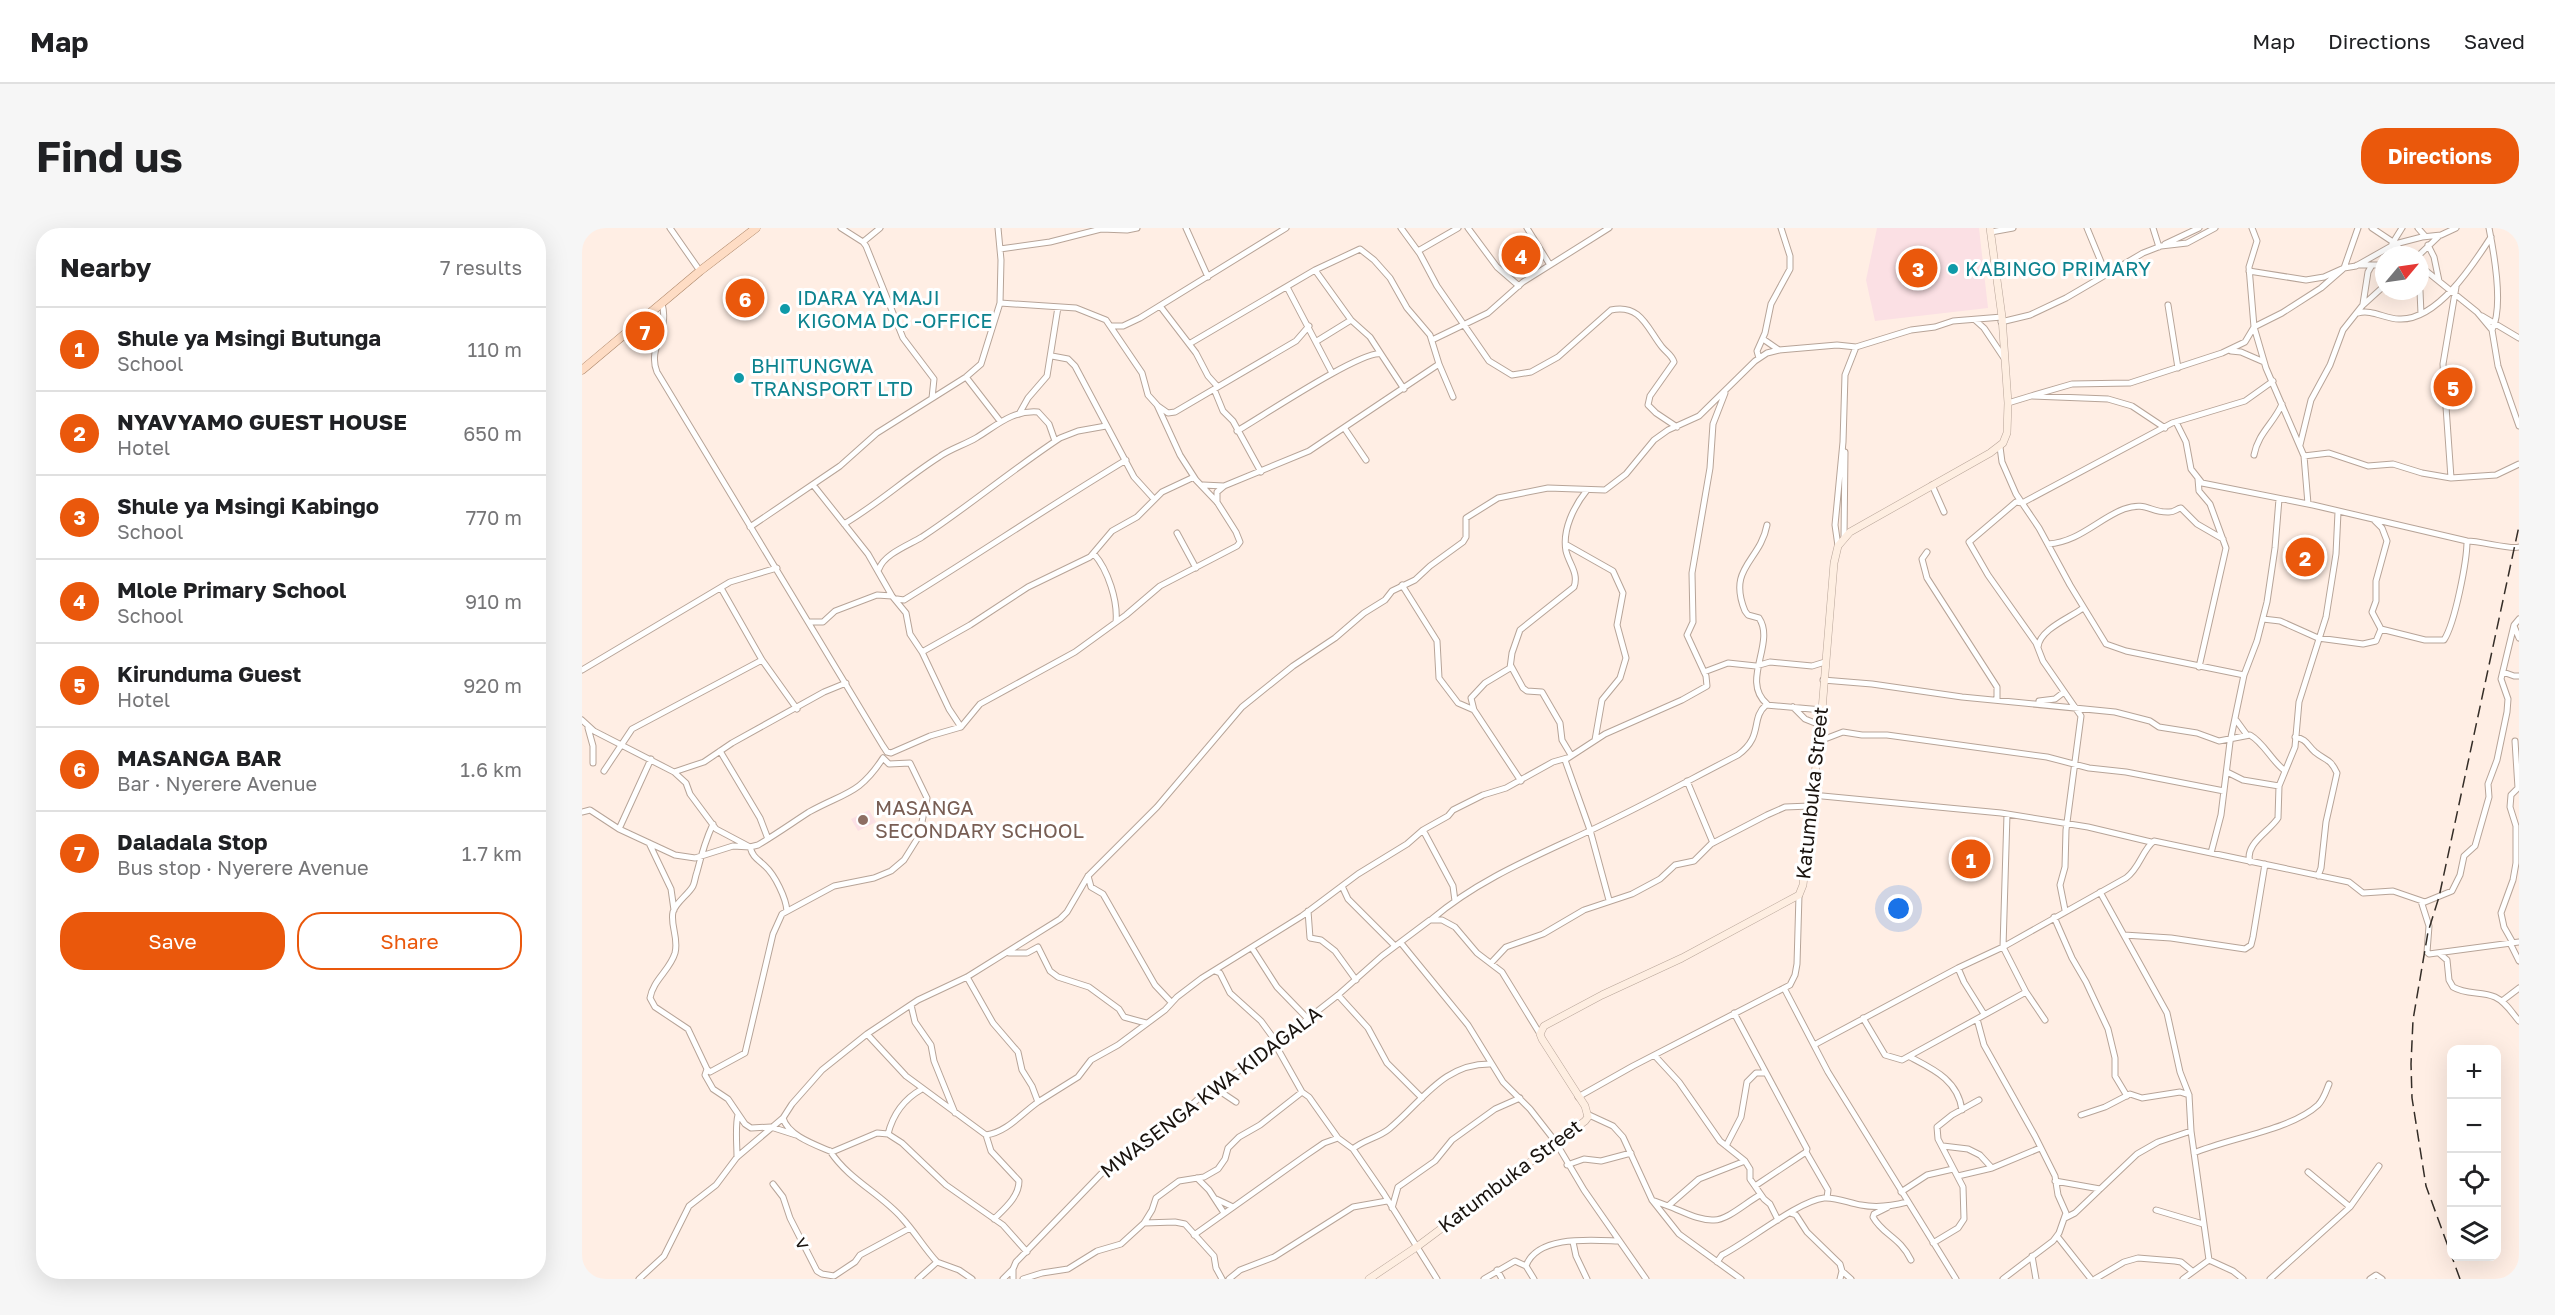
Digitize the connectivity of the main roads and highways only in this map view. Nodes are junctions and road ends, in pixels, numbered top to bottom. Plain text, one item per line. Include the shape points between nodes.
1 (756, 228) edge
2 (1991, 230) edge
3 (582, 370) edge
4 (1369, 1279) edge

1 - 3 main road
2 - 4 main road, Katumbuka Street via 2008,403 2007,433 2000,447 1865,523 1838,546 1799,895 1682,958 1548,1022 1540,1034 1585,1106 1585,1121

